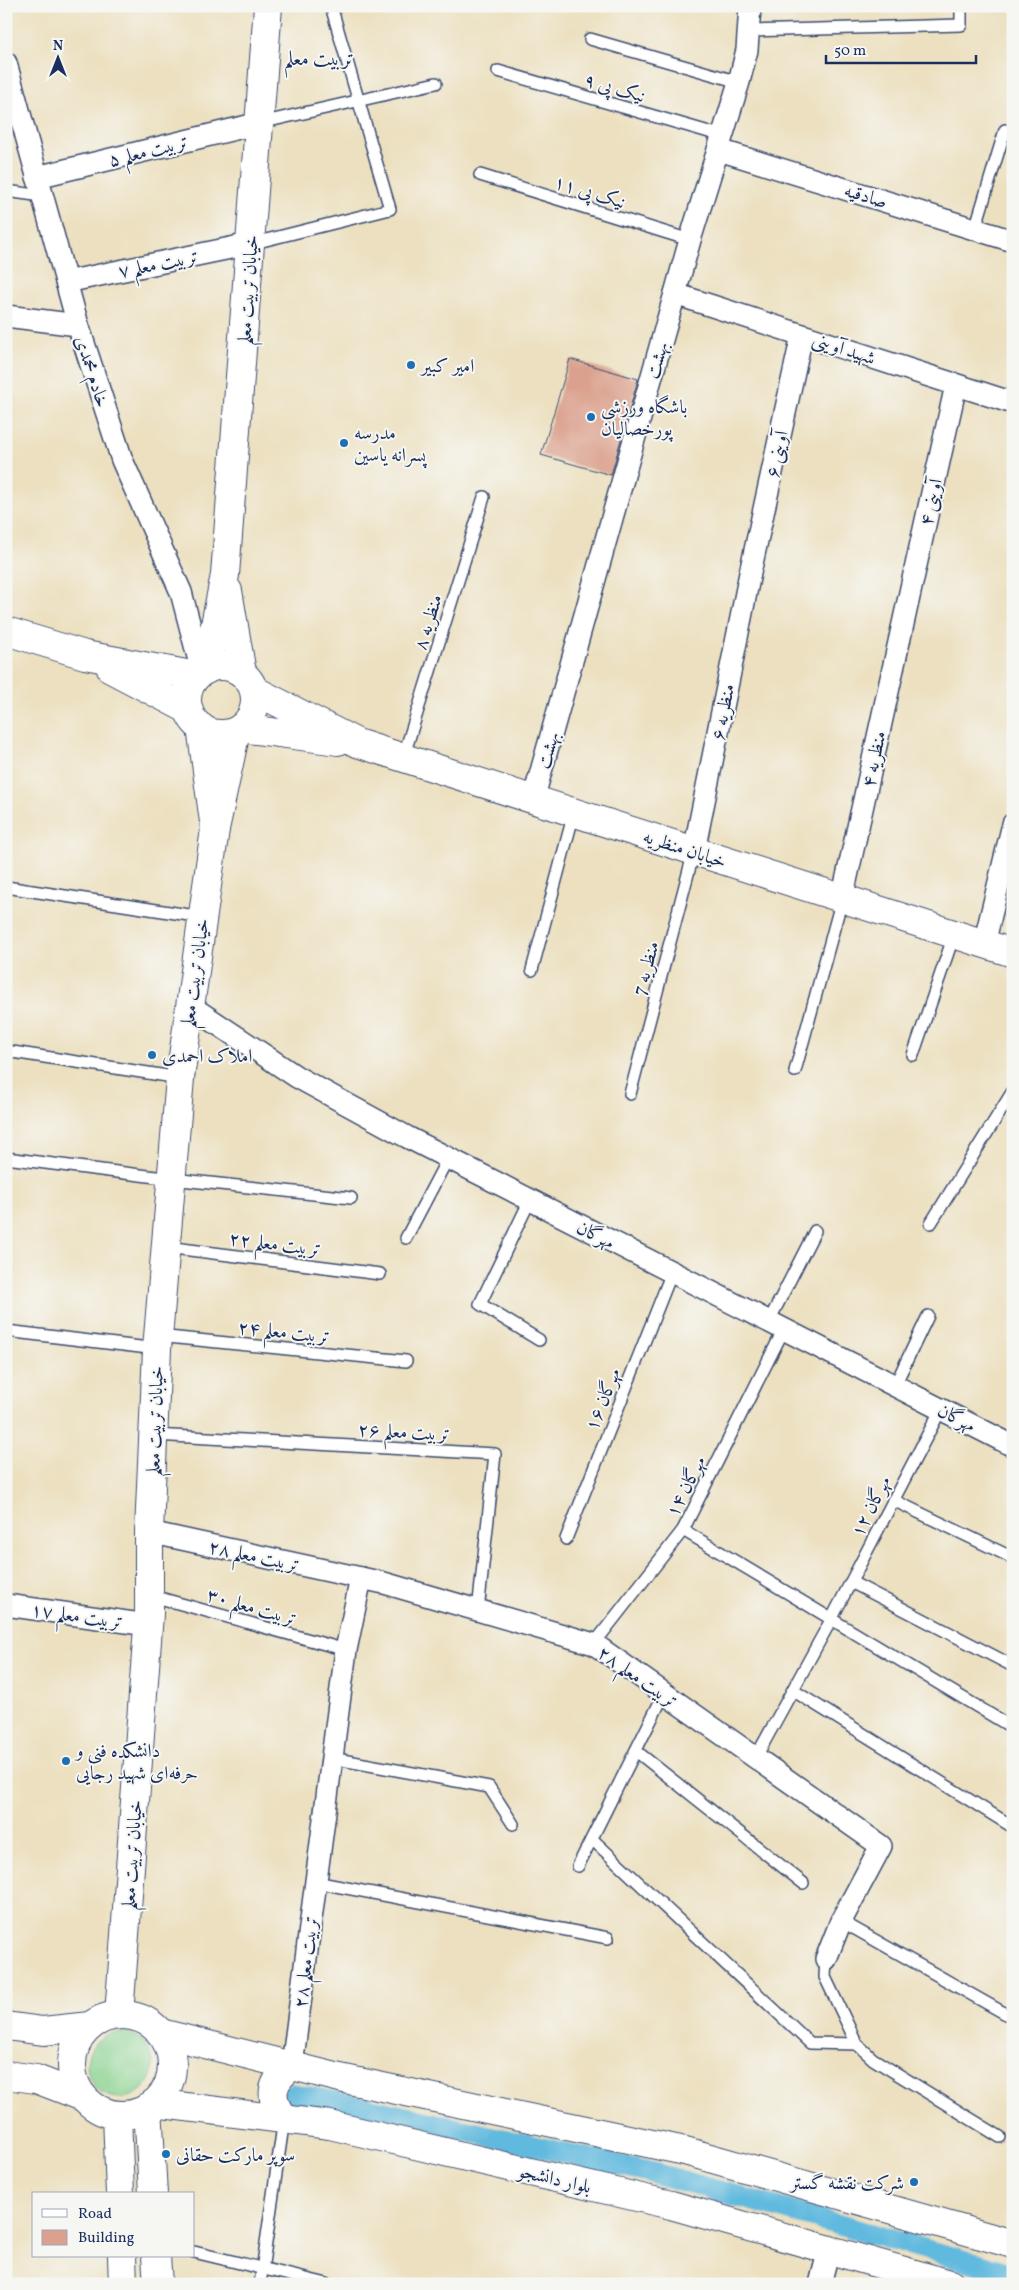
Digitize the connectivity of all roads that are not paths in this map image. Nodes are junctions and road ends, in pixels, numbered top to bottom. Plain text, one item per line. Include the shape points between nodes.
1 (268, 6) edge
2 (331, 6) edge
3 (750, 6) edge
4 (961, 6) edge
5 (749, 31) junction
6 (590, 39) dead end
7 (6, 63) edge
8 (498, 70) dead end
9 (738, 82) junction
10 (436, 83) dead end
11 (360, 101) junction
12 (260, 123) junction
13 (1006, 130) dead end
14 (721, 143) junction
15 (480, 175) dead end
16 (40, 187) junction
17 (6, 191) edge
18 (975, 229) junction
19 (690, 240) junction
20 (1013, 241) edge
21 (250, 244) junction
22 (66, 282) junction
23 (675, 294) junction
24 (6, 316) edge
25 (78, 325) junction
26 (802, 335) junction
27 (956, 385) junction
28 (1013, 402) edge
29 (484, 497) dead end
30 (750, 573) joint
31 (225, 575) junction
32 (903, 618) joint
33 (6, 631) edge
34 (85, 655) junction
35 (202, 673) junction
36 (248, 682) junction
37 (195, 719) junction
38 (238, 729) junction
39 (357, 743) junction
40 (403, 758) junction
41 (533, 800) junction
42 (574, 813) junction
43 (1013, 824) edge
44 (215, 829) junction
45 (694, 851) junction
46 (6, 887) edge
47 (842, 899) junction
48 (202, 917) junction
49 (954, 935) junction
50 (984, 944) junction
51 (1013, 953) edge
52 (532, 970) dead end
53 (190, 1005) junction
54 (6, 1051) edge
55 (913, 1055) dead end
56 (795, 1071) dead end
57 (180, 1078) junction
58 (1013, 1091) edge
59 (630, 1094) dead end
60 (6, 1158) edge
61 (448, 1158) junction
62 (172, 1178) junction
63 (351, 1198) dead end
64 (530, 1200) junction
65 (931, 1223) dead end
66 (814, 1231) dead end
67 (406, 1238) dead end
68 (166, 1247) junction
69 (672, 1272) junction
70 (380, 1274) dead end
71 (928, 1316) dead end
72 (776, 1325) junction
73 (6, 1331) edge
74 (539, 1340) dead end
75 (158, 1343) junction
76 (406, 1361) dead end
77 (895, 1385) junction
78 (941, 1409) junction
79 (154, 1435) junction
80 (1013, 1446) edge
81 (893, 1500) junction
82 (683, 1530) junction
83 (149, 1532) junction
84 (566, 1540) dead end
85 (1013, 1558) edge
86 (362, 1578) junction
87 (851, 1582) junction
88 (149, 1595) junction
89 (6, 1606) edge
90 (478, 1611) junction
91 (831, 1620) junction
92 (148, 1625) junction
93 (594, 1644) junction
94 (346, 1650) junction
95 (1013, 1666) edge
96 (794, 1691) junction
97 (664, 1694) junction
98 (1013, 1728) edge
99 (636, 1750) junction
100 (756, 1757) junction
101 (331, 1758) junction
102 (512, 1824) dead end
103 (1013, 1827) edge
104 (592, 1839) junction
105 (578, 1866) dead end
106 (315, 1882) junction
107 (803, 1883) dead end
108 (841, 1921) junction
109 (608, 1938) dead end
110 (826, 1958) joint
111 (119, 2015) junction
112 (1013, 2018) edge
113 (6, 2026) edge
114 (90, 2026) junction
115 (161, 2033) junction
116 (856, 2044) junction
117 (292, 2066) junction
118 (6, 2074) edge
119 (83, 2098) junction
120 (151, 2106) junction
121 (117, 2115) junction
122 (284, 2119) junction
123 (1000, 2137) dead end
124 (120, 2192) edge
125 (153, 2192) edge
126 (1013, 2244) edge
127 (829, 2249) junction
128 (195, 2252) edge
129 (122, 2258) edge
130 (156, 2258) edge
131 (261, 2269) junction
132 (123, 2284) edge
133 (158, 2284) edge
134 (260, 2284) edge
135 (327, 2284) edge
136 (820, 2284) edge
137 (950, 2284) edge

1 - 12 main road, خیابان تربیت معلم
2 - 11 lane
3 - 5 street, بهشت
4 - 5 lane via 960,25
5 - 9 street, بهشت
6 - 9 lane
7 - 16 street, خادم محمدی
8 - 14 lane, نیک پی ۹
9 - 14 street, بهشت
10 - 11 lane
11 - 12 lane
11 - 21 lane via 390,209
12 - 16 street, تربیت معلم ۵
12 - 21 main road, خیابان تربیت معلم
13 - 18 lane
14 - 18 street, صادقیه
14 - 19 street, بهشت
15 - 19 lane, نیک پی ۱۱
16 - 17 lane
16 - 22 street, خادم محمدی
18 - 20 street, صادقیه
19 - 23 street, بهشت
21 - 22 street, تربیت معلم ۷
21 - 31 main road, خیابان تربیت معلم
22 - 25 street, خادم محمدی
23 - 26 street, شهید آوینی
23 - 41 street, بهشت
24 - 25 street
25 - 35 street, خادم محمدی via 122,460 181,592
26 - 27 street, شهید آوینی
26 - 30 street, آوینی ۶
27 - 28 street, شهید آوینی
27 - 32 street, آوینی ۴
29 - 40 lane, منظریه ۸
30 - 45 street, منظریه ۶
31 - 35 main road
31 - 36 main road
32 - 47 street, منظریه ۴
33 - 34 main road
34 - 35 main road
34 - 37 main road
35 - 36 main road via 222,666 233,668
35 - 37 main road via 189,689
36 - 38 main road via 254,712
36 - 39 main road
37 - 38 main road via 221,734
37 - 44 main road
38 - 39 main road
38 - 44 main road
39 - 40 main road, خیابان منظریه
40 - 41 main road, خیابان منظریه
41 - 42 main road, خیابان منظریه
42 - 45 main road, خیابان منظریه
42 - 52 lane
43 - 50 street
44 - 48 main road, خیابان تربیت معلم
45 - 47 main road, خیابان منظریه
45 - 59 lane, منظریه 7
46 - 48 lane
47 - 49 main road, خیابان منظریه
47 - 56 lane
48 - 53 main road, خیابان تربیت معلم
49 - 50 main road, خیابان منظریه
49 - 55 lane
50 - 51 main road, خیابان منظریه
53 - 57 main road, خیابان تربیت معلم
53 - 61 street, مهرگان via 297,1077
54 - 57 lane
57 - 62 main road, خیابان تربیت معلم
58 - 65 lane
60 - 62 lane
61 - 64 street, مهرگان
61 - 67 lane
62 - 63 lane
62 - 68 main road, خیابان تربیت معلم
64 - 69 street, مهرگان
64 - 74 lane via 480,1304
66 - 72 lane, مهرگان ۱۴
68 - 70 lane, تربیت معلم ۲۲
68 - 75 main road, خیابان تربیت معلم
69 - 72 street, مهرگان
69 - 84 lane, مهرگان ۱۶
71 - 77 lane
72 - 77 street, مهرگان
72 - 82 lane, مهرگان ۱۴
73 - 75 lane, تربیت معلم ۲۴
75 - 76 lane, تربیت معلم ۲۴
75 - 79 main road, خیابان تربیت معلم
77 - 78 street, مهرگان
78 - 80 street, مهرگان
78 - 81 lane, مهرگان ۱۲
79 - 83 main road, خیابان تربیت معلم
79 - 90 lane, تربیت معلم ۲۶ via 495,1454
81 - 85 lane
81 - 87 lane, مهرگان ۱۲
82 - 91 lane
82 - 93 lane, مهرگان ۱۴
83 - 86 street, تربیت معلم ۲۸
83 - 88 main road, خیابان تربیت معلم
86 - 90 street, تربیت معلم ۲۸
86 - 94 street, تربیت معلم ۲۸
87 - 91 lane, مهرگان ۱۲
87 - 95 lane
88 - 92 main road, خیابان تربیت معلم
88 - 94 lane, تربیت معلم ۳۰
89 - 92 street, تربیت معلم ۱۷
90 - 93 street, تربیت معلم ۲۸
91 - 96 lane, مهرگان ۱۲
91 - 98 lane
92 - 111 main road, خیابان تربیت معلم
93 - 97 street, تربیت معلم ۲۸
94 - 101 street, تربیت معلم ۲۸
96 - 100 lane, مهرگان ۱۲
96 - 103 lane
97 - 99 lane
97 - 100 street, تربیت معلم ۲۸
99 - 104 lane
99 - 107 lane
100 - 108 street, تربیت معلم ۲۸ via 881,1846
101 - 102 lane via 489,1787
101 - 106 street, تربیت معلم ۲۸
104 - 105 lane
104 - 116 lane via 810,2043
106 - 109 lane
106 - 117 street, تربیت معلم ۲۸
108 - 110 street, تربیت معلم ۲۸
108 - 112 lane
110 - 116 lane via 825,1977
111 - 114 main road via 103,2018
111 - 115 main road via 134,2016
113 - 114 main road via 43,2031
114 - 119 main road via 79,2038 71,2068
115 - 117 main road
115 - 120 main road via 169,2047 171,2078
116 - 123 lane via 873,2059
117 - 122 main road via 282,2074 274,2090 276,2109
117 - 126 main road via 685,2151
118 - 119 main road via 36,2079
119 - 121 main road via 98,2109
120 - 121 main road via 130,2115
120 - 122 main road, بلوار دانشجو
120 - 125 main road
121 - 124 main road
122 - 127 main road, بلوار دانشجو via 330,2125 671,2205
122 - 131 lane
127 - 136 street
127 - 137 main road, بلوار دانشجو
128 - 131 lane
129 - 132 main road
130 - 133 main road
131 - 134 lane
131 - 135 lane

